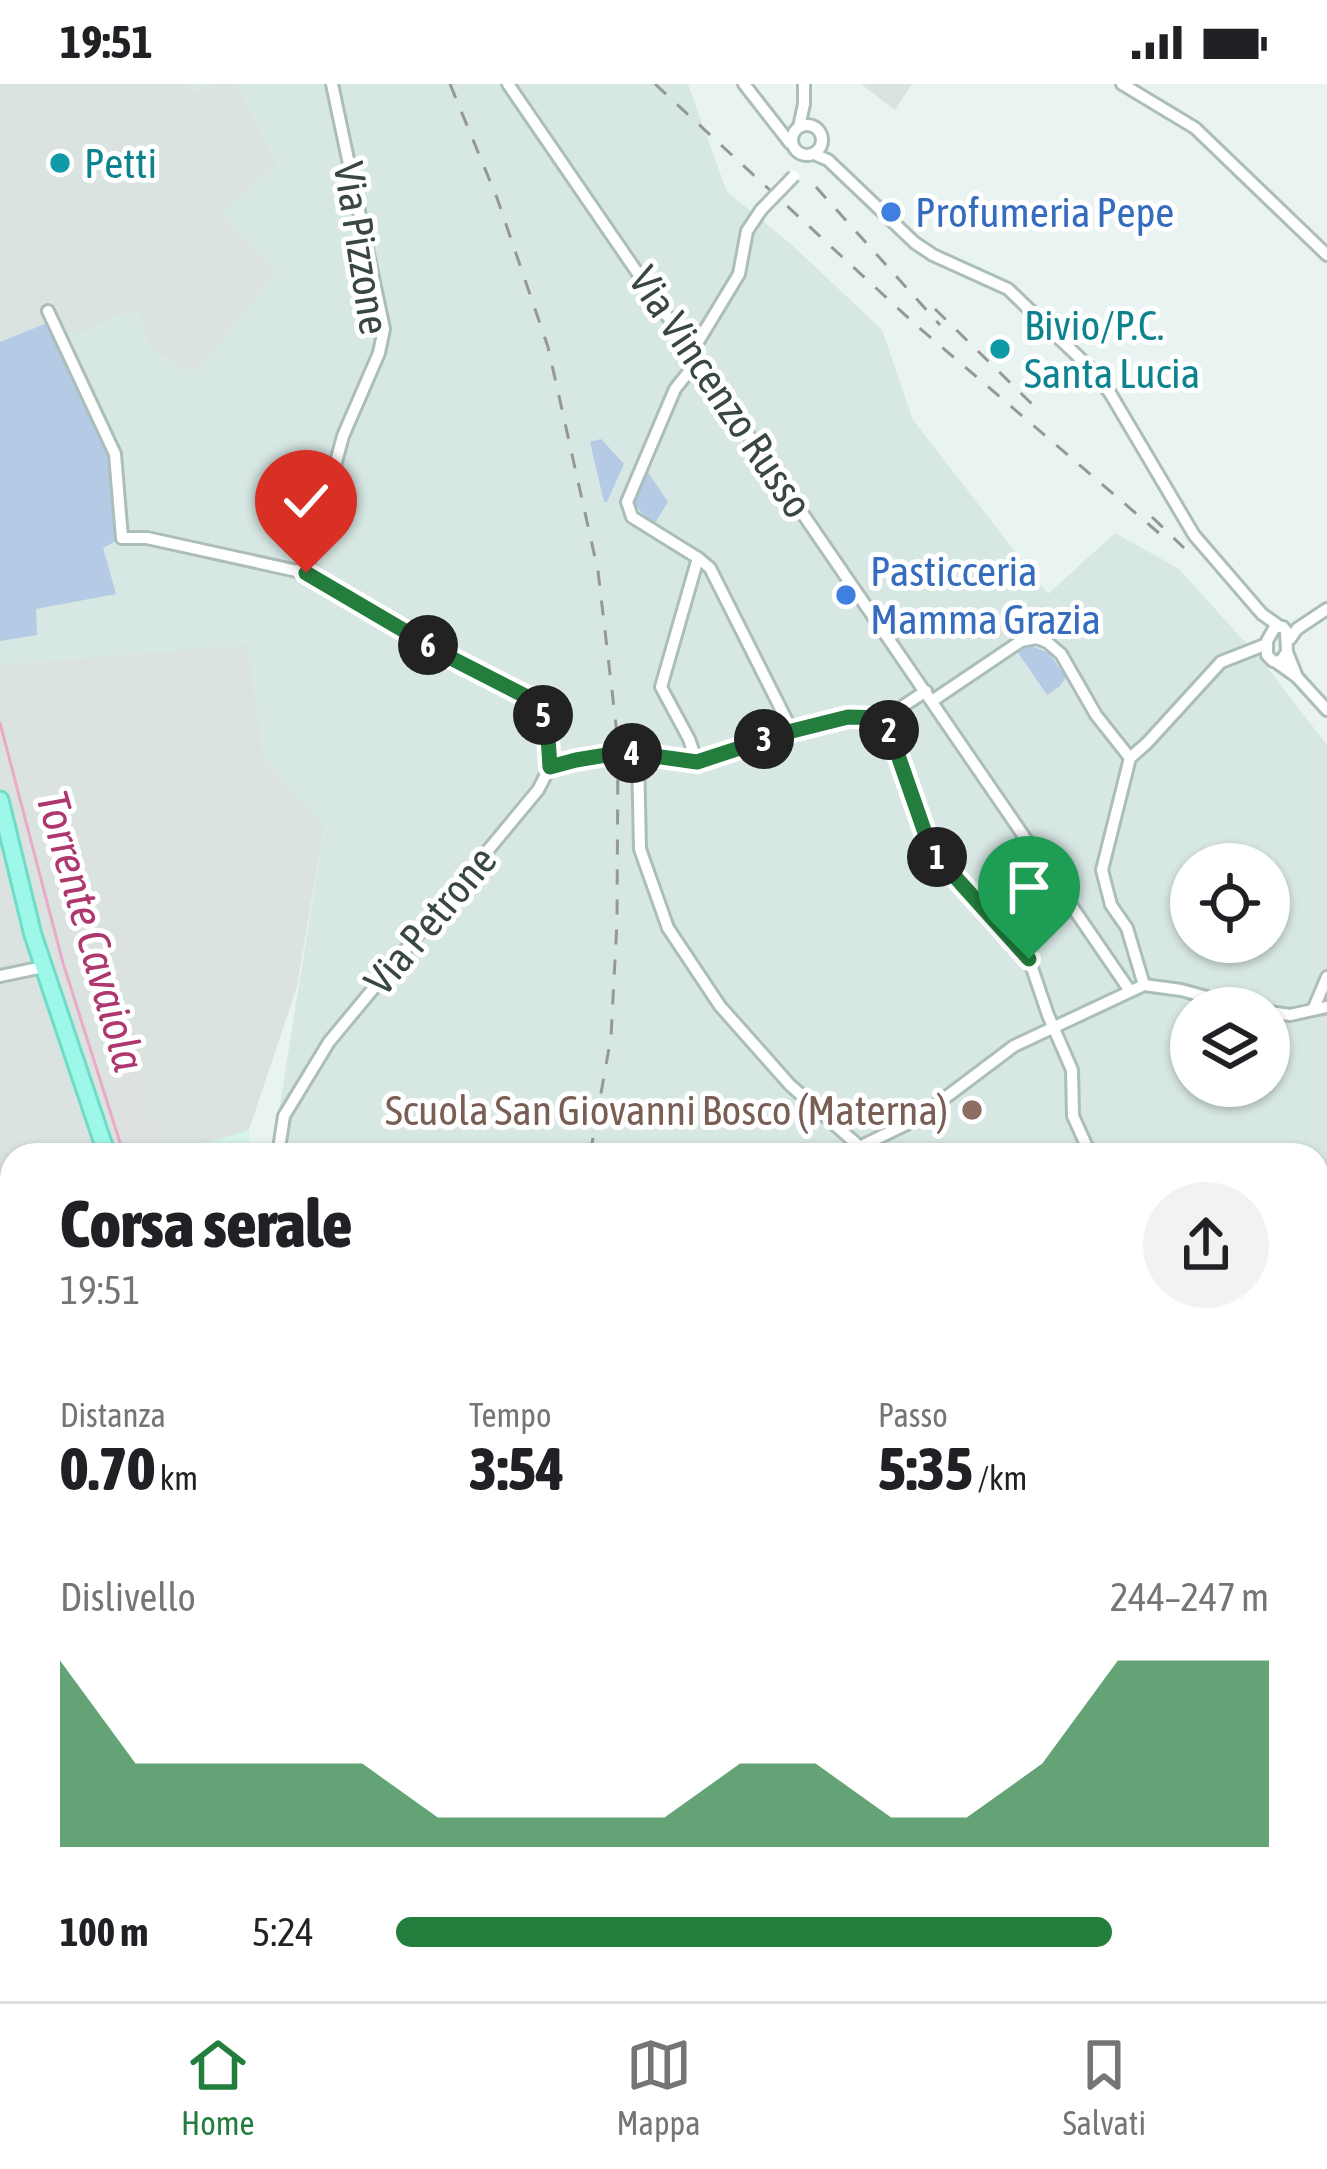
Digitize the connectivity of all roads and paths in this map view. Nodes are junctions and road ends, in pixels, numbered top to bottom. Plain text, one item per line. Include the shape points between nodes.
1 (332, 84) edge
2 (508, 84) edge
3 (745, 84) edge
4 (804, 84) edge
5 (1122, 84) edge
6 (804, 104) junction
7 (769, 117) junction
8 (798, 128) junction
9 (817, 129) junction
10 (822, 142) junction
11 (794, 148) junction
12 (811, 155) junction
13 (828, 160) junction
14 (796, 173) junction
15 (1327, 255) edge
16 (48, 311) dead end
17 (696, 354) junction
18 (698, 558) junction
19 (306, 573) junction
20 (1327, 609) edge
21 (1297, 629) junction
22 (1274, 633) junction
23 (1288, 647) junction
24 (1276, 662) junction
25 (1297, 677) junction
26 (929, 696) junction
27 (1327, 710) edge
28 (885, 718) junction
29 (792, 731) junction
30 (638, 754) junction
31 (1130, 758) junction
32 (697, 762) junction
33 (550, 767) junction
34 (0, 800) edge
35 (43, 968) junction
36 (0, 976) edge
37 (1327, 977) edge
38 (1144, 985) junction
39 (1170, 989) edge
40 (1130, 991) junction
41 (1327, 1007) edge
42 (1313, 1010) junction
43 (1290, 1016) edge
44 (1054, 1029) junction
45 (103, 1143) edge
46 (280, 1143) edge
47 (855, 1143) edge
48 (868, 1143) edge
49 (1085, 1143) edge
50 (373, 2001) edge
51 (387, 2001) edge

1 - 19 street, Via Pizzone via 384,329 343,436
2 - 17 street, Via Vincenzo Russo
3 - 7 street
4 - 6 street
5 - 15 street via 1195,128
6 - 8 street
6 - 9 street
7 - 8 street
7 - 11 street
8 - 9 street
8 - 11 street
9 - 10 street
10 - 12 street
10 - 13 street
11 - 12 street
11 - 14 street
12 - 13 street
12 - 14 street
13 - 22 street via 932,255 1008,289 1091,369 1194,535
14 - 17 street, bridge via 747,231 739,274
16 - 19 street via 115,454 122,538
17 - 18 street via 627,502 632,517
17 - 26 street, Via Vincenzo Russo
18 - 29 street
18 - 32 street via 661,687
19 - 33 street via 529,698 546,724
20 - 21 street
21 - 22 street
21 - 23 street
22 - 23 street via 1288,635
22 - 24 street via 1268,655
22 - 31 street via 1221,662
23 - 24 street
23 - 25 street
24 - 25 street
25 - 27 street
26 - 28 street
26 - 31 street via 1022,641 1047,641
26 - 40 street
28 - 29 street via 848,717
28 - 44 street via 931,850 1029,959
29 - 32 street
30 - 32 street
30 - 33 street
30 - 47 street via 640,849 668,928 721,1006 790,1085
31 - 38 street via 1102,870
33 - 46 street, Via Petrone via 329,1042 284,1116
34 - 35 main road
35 - 36 street
35 - 45 main road
37 - 42 street
38 - 39 street
38 - 40 street
40 - 44 street
41 - 42 street
42 - 43 street
44 - 48 street via 1014,1046 917,1119
44 - 49 street via 1072,1070 1073,1116
50 - 51 street

